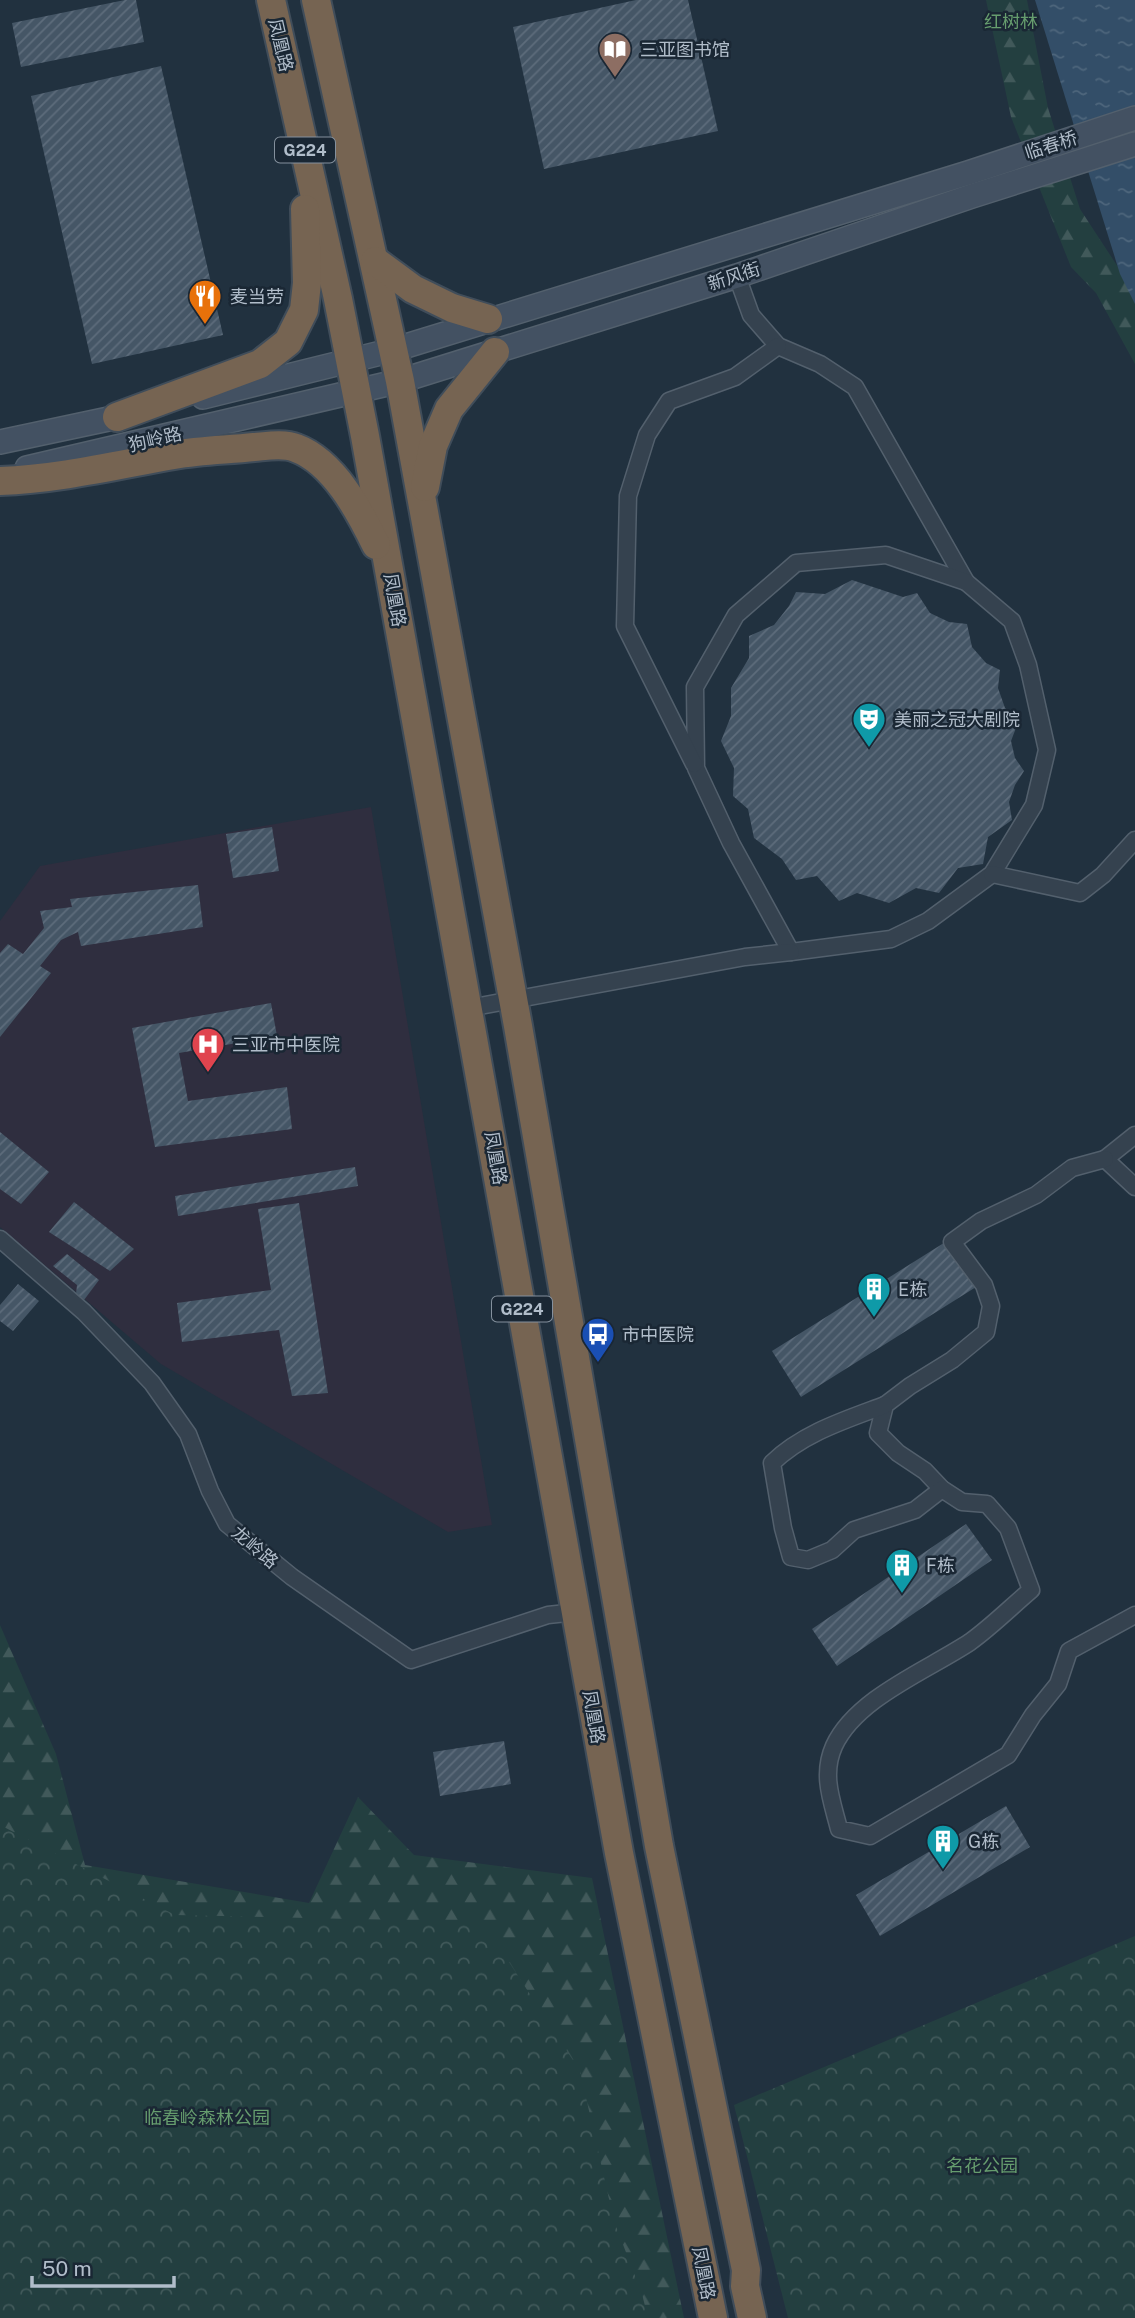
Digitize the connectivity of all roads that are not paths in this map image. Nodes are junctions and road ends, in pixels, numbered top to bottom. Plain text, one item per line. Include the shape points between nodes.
1 (271, 0) edge
2 (316, 0) edge
3 (1135, 118) edge
4 (303, 143) junction
5 (1135, 144) edge
6 (968, 173) joint
7 (972, 196) joint
8 (375, 261) junction
9 (737, 276) junction
10 (488, 319) junction
11 (779, 346) junction
12 (393, 350) junction
13 (495, 352) junction
14 (350, 361) junction
15 (400, 382) junction
16 (356, 392) junction
17 (117, 417) junction
18 (0, 442) edge
19 (0, 475) edge
20 (0, 481) edge
21 (422, 503) junction
22 (966, 582) junction
23 (394, 599) junction
24 (696, 768) junction
25 (1135, 840) edge
26 (992, 874) junction
27 (791, 952) junction
28 (513, 999) junction
29 (469, 1009) junction
30 (1135, 1135) edge
31 (1105, 1159) junction
32 (1135, 1187) edge
33 (0, 1239) edge
34 (885, 1405) junction
35 (942, 1489) junction
36 (576, 1612) junction
37 (1135, 1615) edge
38 (659, 1846) junction
39 (619, 1853) junction
40 (713, 2318) edge
41 (752, 2318) edge

1 - 4 highway, 凤凰路 / G224
2 - 8 highway, G224
3 - 6 main road, 临春桥
4 - 14 highway, 凤凰路 / G224
4 - 17 highway via 307,283 304,310 288,342 260,364
5 - 7 main road, 临春桥
6 - 10 main road, 新风街
7 - 9 main road, 新风街
8 - 10 highway via 413,289
8 - 12 highway, G224
9 - 11 street via 751,315
9 - 13 main road, 新风街
10 - 12 main road, 新风街
11 - 22 street via 820,364 855,387
11 - 24 street via 735,377 669,401 647,435 628,496 625,626
12 - 14 main road, 狗岭路
12 - 15 highway, G224
13 - 15 main road, 新风街
13 - 21 highway via 449,409 433,446
14 - 16 highway, 凤凰路 / G224
14 - 17 main road, 狗岭路
15 - 16 main road, 狗岭路
15 - 21 highway, G224
16 - 19 main road, 狗岭路
16 - 23 highway, 凤凰路 / G224
17 - 18 main road, 狗岭路
20 - 23 highway via 202,451 295,447 338,481 363,518
21 - 28 highway, G224
22 - 24 street via 886,555 796,563 736,615 695,687
22 - 26 street via 1012,621 1028,665 1047,750 1034,805
23 - 29 highway, 凤凰路 / G224
24 - 27 street
25 - 26 street via 1080,893
26 - 27 street via 928,921 891,939
27 - 28 street
28 - 29 street
28 - 38 highway, G224
29 - 36 highway, 凤凰路 / G224
30 - 31 street
31 - 32 street
31 - 34 street via 1072,1168 1036,1195 981,1221 953,1242 984,1285 991,1306 986,1332
33 - 36 street, 龙岭路 via 84,1312 152,1383 188,1434 228,1524 292,1577 411,1660 548,1615
34 - 35 street via 878,1433
34 - 35 street via 824,1428 772,1463 791,1557 808,1560 832,1550 854,1530 915,1510
35 - 37 street via 962,1502 987,1504 1008,1528 1031,1590 971,1641 855,1717 834,1746 827,1782 839,1829 870,1836 1008,1755 1058,1684 1069,1651
36 - 39 highway, 凤凰路 / G224
38 - 39 highway
38 - 41 highway, G224
39 - 40 highway, 凤凰路 / G224

